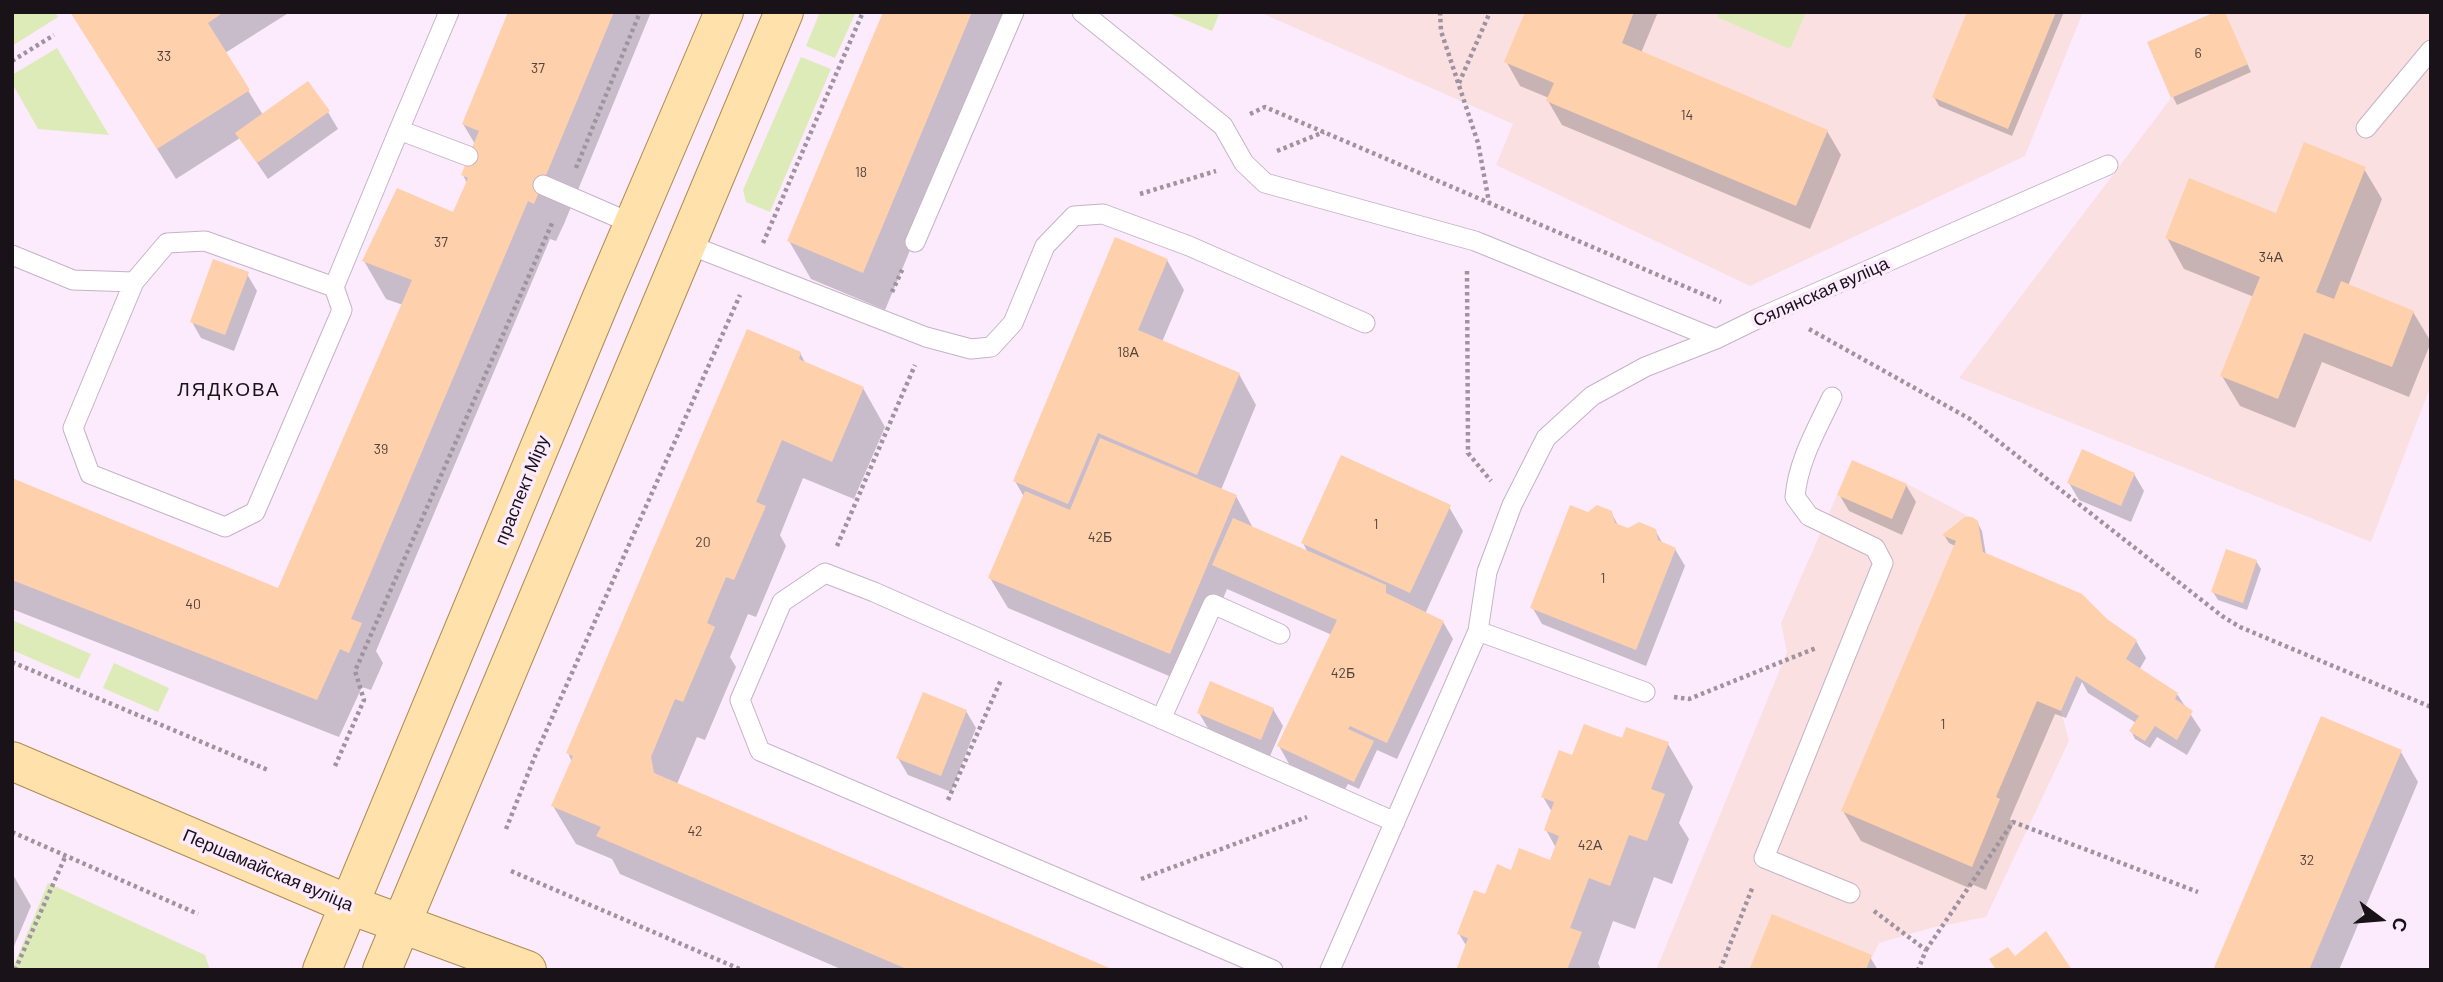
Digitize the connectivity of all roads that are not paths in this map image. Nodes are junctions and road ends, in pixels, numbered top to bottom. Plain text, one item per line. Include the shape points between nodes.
1 (449, 12) edge
2 (724, 12) edge
3 (784, 12) edge
4 (1014, 12) edge
5 (1082, 12) edge
6 (2431, 50) edge
7 (2366, 128) dead end
8 (399, 130) junction
9 (468, 156) dead end
10 (2108, 165) dead end
11 (542, 185) dead end
12 (633, 224) junction
13 (915, 242) road end
14 (687, 244) junction
15 (12, 255) edge
16 (134, 282) junction
17 (334, 287) junction
18 (1365, 323) dead end
19 (1716, 339) junction
20 (1832, 397) dead end
21 (1478, 631) junction
22 (1280, 634) dead end
23 (1645, 692) road end
24 (1161, 719) junction
25 (12, 761) edge
26 (1395, 822) junction
27 (1850, 893) road end
28 (350, 905) junction
29 (401, 925) junction
30 (322, 970) edge
31 (382, 970) edge
32 (527, 970) edge
33 (1273, 970) edge
34 (1330, 970) edge

1 - 8 lane
2 - 12 main road, праспект Міру
3 - 14 main road
4 - 13 lane
5 - 19 lane via 1223,126 1244,163 1265,183 1475,241
6 - 7 lane
8 - 9 lane
8 - 17 lane
10 - 19 lane, Сялянская вуліца
11 - 12 lane
12 - 28 main road, праспект Міру
14 - 18 lane via 880,320 971,349 991,346 1013,323 1045,246 1073,216 1103,214
14 - 29 main road
15 - 16 lane via 73,280
16 - 17 lane via 167,243 205,241
16 - 17 lane via 73,428 90,474 225,527 255,512 342,310
19 - 21 lane, Сялянская вуліца via 1645,367 1592,396 1546,439 1512,505 1487,572
20 - 27 lane via 1803,460 1795,498 1809,516 1875,548 1883,563 1764,858
21 - 23 lane
21 - 26 lane, Сялянская вуліца
22 - 24 lane via 1213,604
24 - 26 lane
24 - 33 lane via 825,573 782,602 740,700 760,751
25 - 28 main road, Першамайская вуліца
26 - 34 lane, Сялянская вуліца
28 - 29 main road, Першамайская вуліца
28 - 30 main road, праспект Міру
29 - 31 main road
29 - 32 main road, Першамайская вуліца

